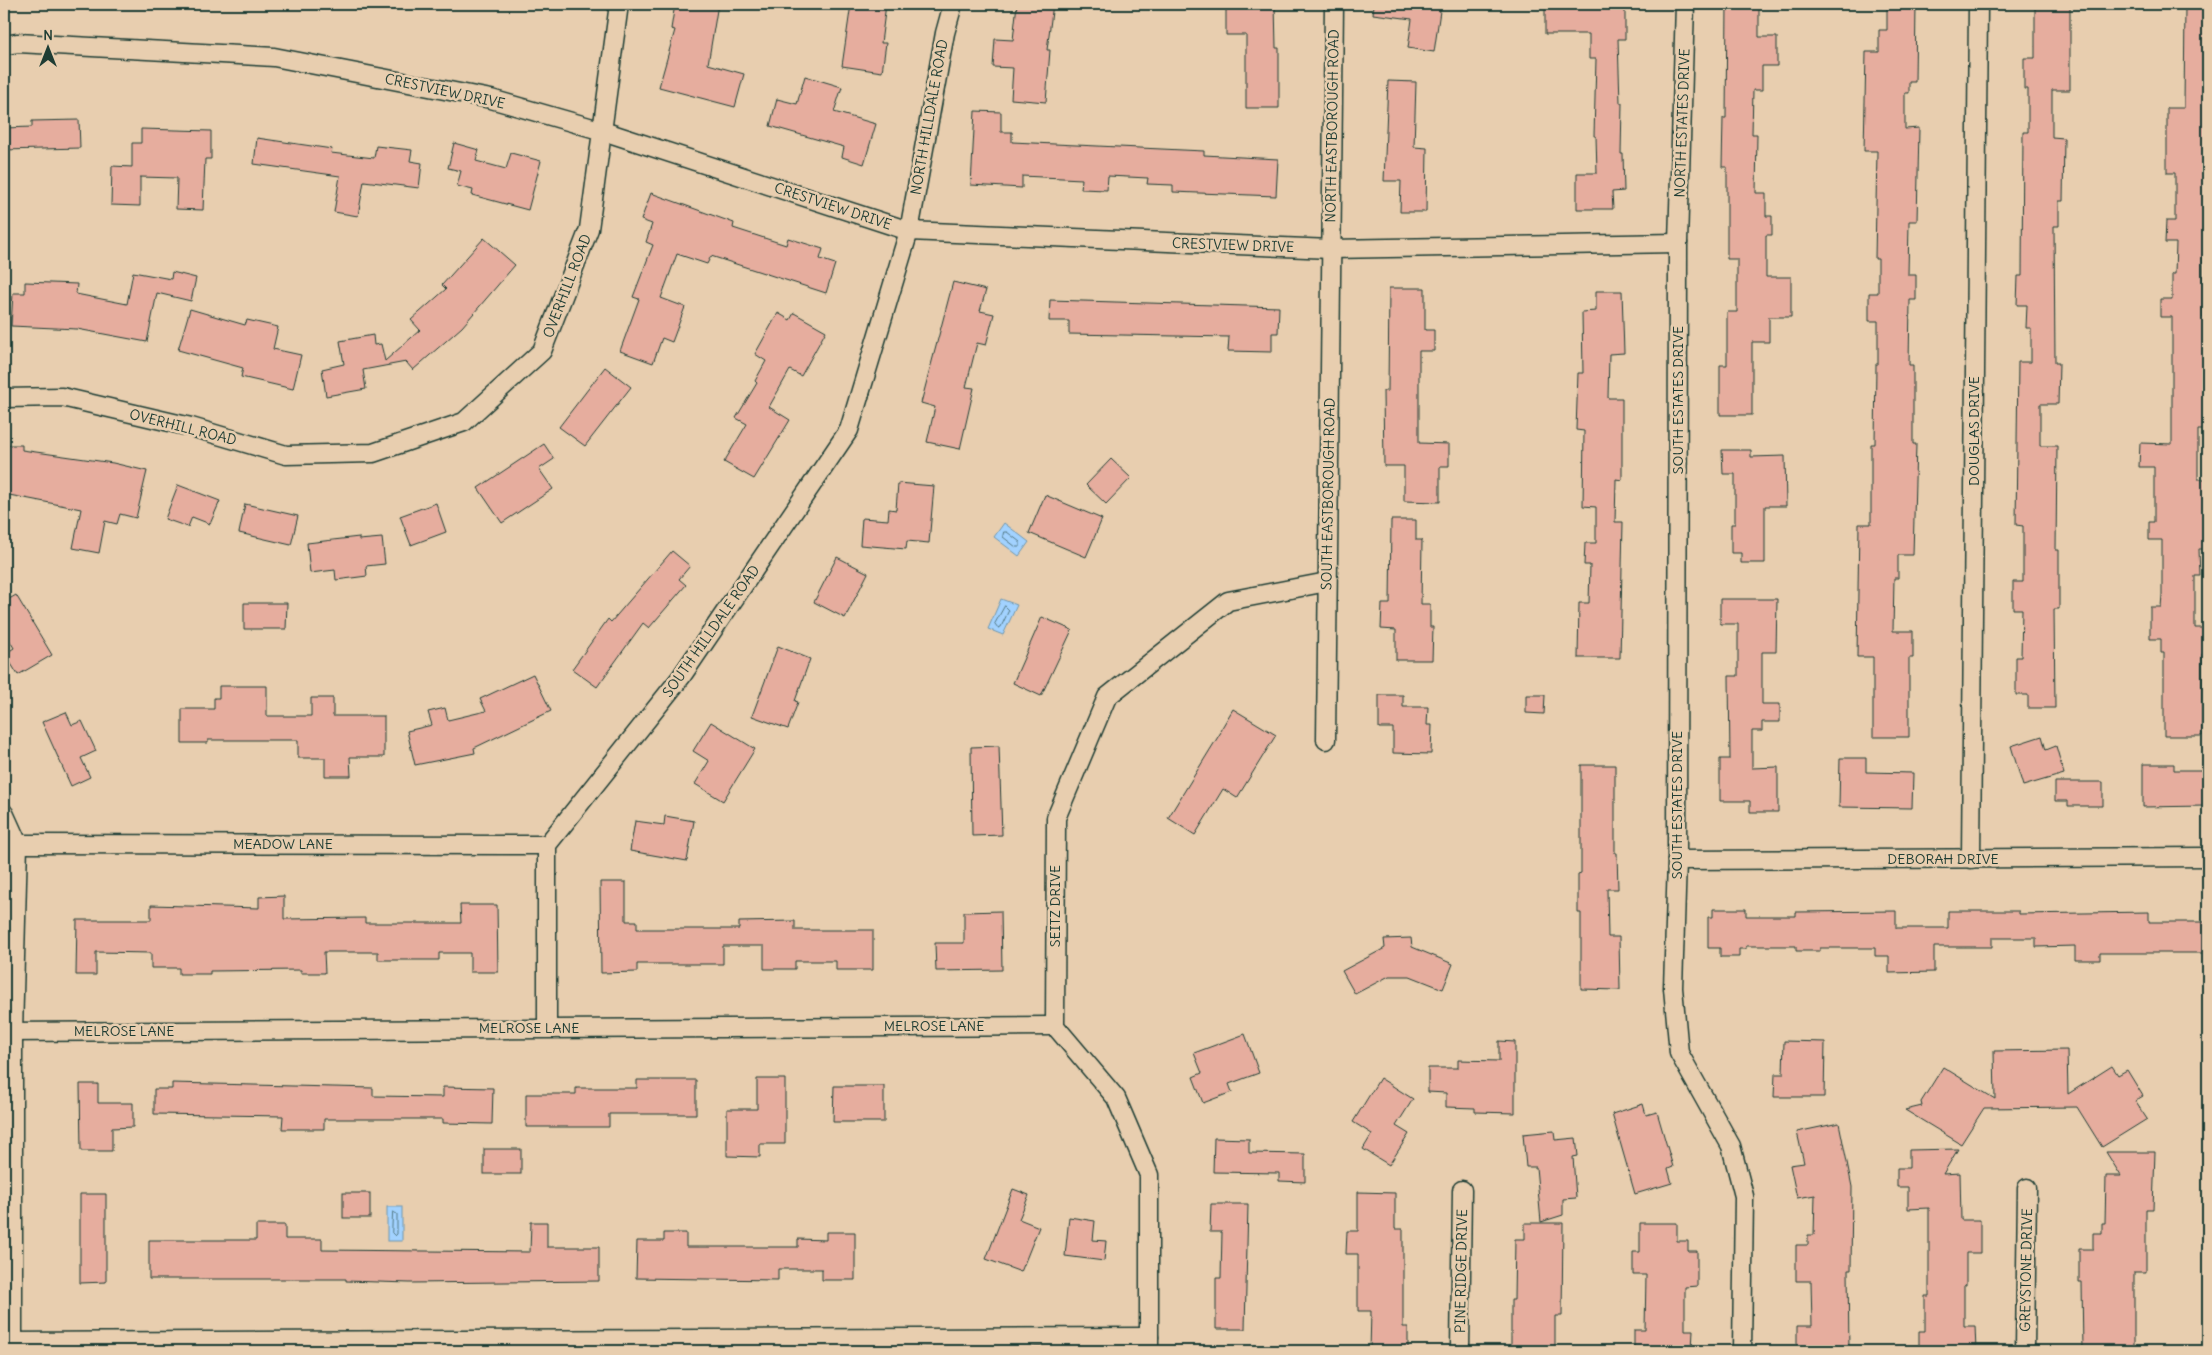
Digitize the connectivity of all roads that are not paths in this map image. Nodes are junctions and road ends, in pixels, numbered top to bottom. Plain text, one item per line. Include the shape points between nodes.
1 (619, 4) edge
2 (953, 4) edge
3 (1334, 4) edge
4 (1685, 4) edge
5 (1978, 4) edge
6 (4, 45) edge
7 (603, 131) junction
8 (909, 231) junction
9 (1678, 243) junction
10 (1331, 249) junction
11 (4, 398) edge
12 (1327, 582) junction
13 (1326, 740) dead end
14 (4, 813) edge
15 (18, 844) junction
16 (547, 845) junction
17 (2208, 857) edge
18 (1971, 859) junction
19 (1677, 860) junction
20 (1055, 1026) junction
21 (547, 1028) junction
22 (8, 1032) edge
23 (2027, 1188) dead end
24 (1462, 1190) dead end
25 (1149, 1344) edge
26 (10, 1345) edge
27 (1460, 1351) edge
28 (1742, 1351) edge
29 (2025, 1351) edge

1 - 7 street, OVERHILL ROAD
2 - 8 street, NORTH HILLDALE ROAD
3 - 10 street, NORTH EASTBOROUGH ROAD
4 - 9 street, NORTH ESTATES DRIVE
5 - 18 street, DOUGLAS DRIVE
6 - 7 street, CRESTVIEW DRIVE via 18,43 274,57 491,99
7 - 8 street, CRESTVIEW DRIVE
7 - 11 street, OVERHILL ROAD via 588,229 542,351 464,422 373,453 286,455 191,427 62,397
8 - 10 street, CRESTVIEW DRIVE
8 - 16 street, SOUTH HILLDALE ROAD via 849,430 680,677
9 - 10 street, CRESTVIEW DRIVE
9 - 19 street, SOUTH ESTATES DRIVE
10 - 12 street, SOUTH EASTBOROUGH ROAD
12 - 13 street, SOUTH EASTBOROUGH ROAD
12 - 20 street, SEITZ DRIVE via 1228,601 1107,697 1056,818
14 - 15 street
15 - 16 street, MEADOW LANE
15 - 22 street
16 - 21 street
17 - 18 street, DEBORAH DRIVE
18 - 19 street, DEBORAH DRIVE
19 - 28 street, SOUTH ESTATES DRIVE via 1673,988 1678,1053 1731,1146 1744,1196
20 - 21 street, MELROSE LANE
20 - 25 street via 1116,1098 1149,1175
21 - 22 street, MELROSE LANE
22 - 26 street
23 - 29 street, GREYSTONE DRIVE
24 - 27 street, PINE RIDGE DRIVE
25 - 26 street

